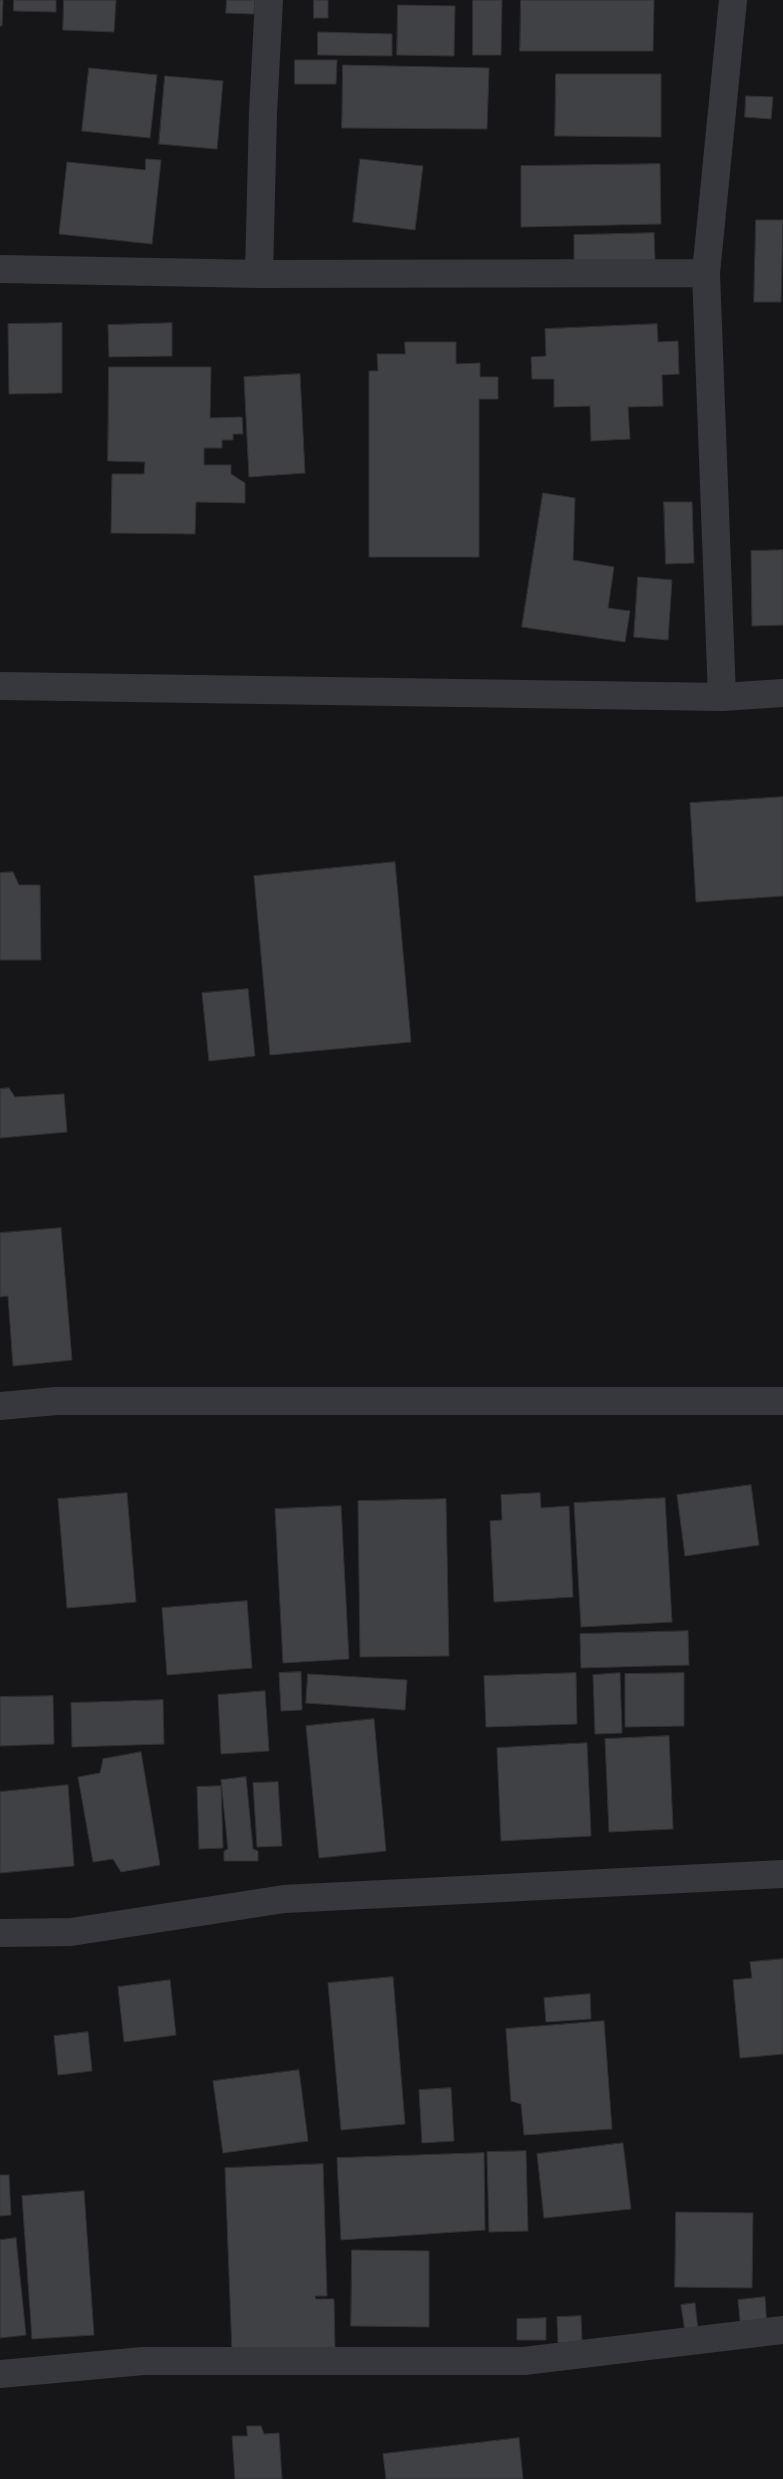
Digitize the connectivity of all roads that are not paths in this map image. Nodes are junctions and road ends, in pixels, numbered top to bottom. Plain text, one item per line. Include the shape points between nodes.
1 (269, 0) edge
2 (733, 0) edge
3 (0, 269) edge
4 (706, 273) junction
5 (259, 274) junction
6 (0, 686) edge
7 (783, 693) edge
8 (722, 697) junction
9 (783, 1401) edge
10 (0, 1406) edge
11 (783, 1874) edge
12 (0, 1933) edge
13 (783, 2330) edge
14 (0, 2374) edge

1 - 5 street
2 - 4 street
3 - 5 street
4 - 5 street
4 - 8 street
6 - 8 street
7 - 8 street
9 - 10 street via 56,1401
11 - 12 street via 284,1899 71,1932
13 - 14 street via 524,2361 143,2361

